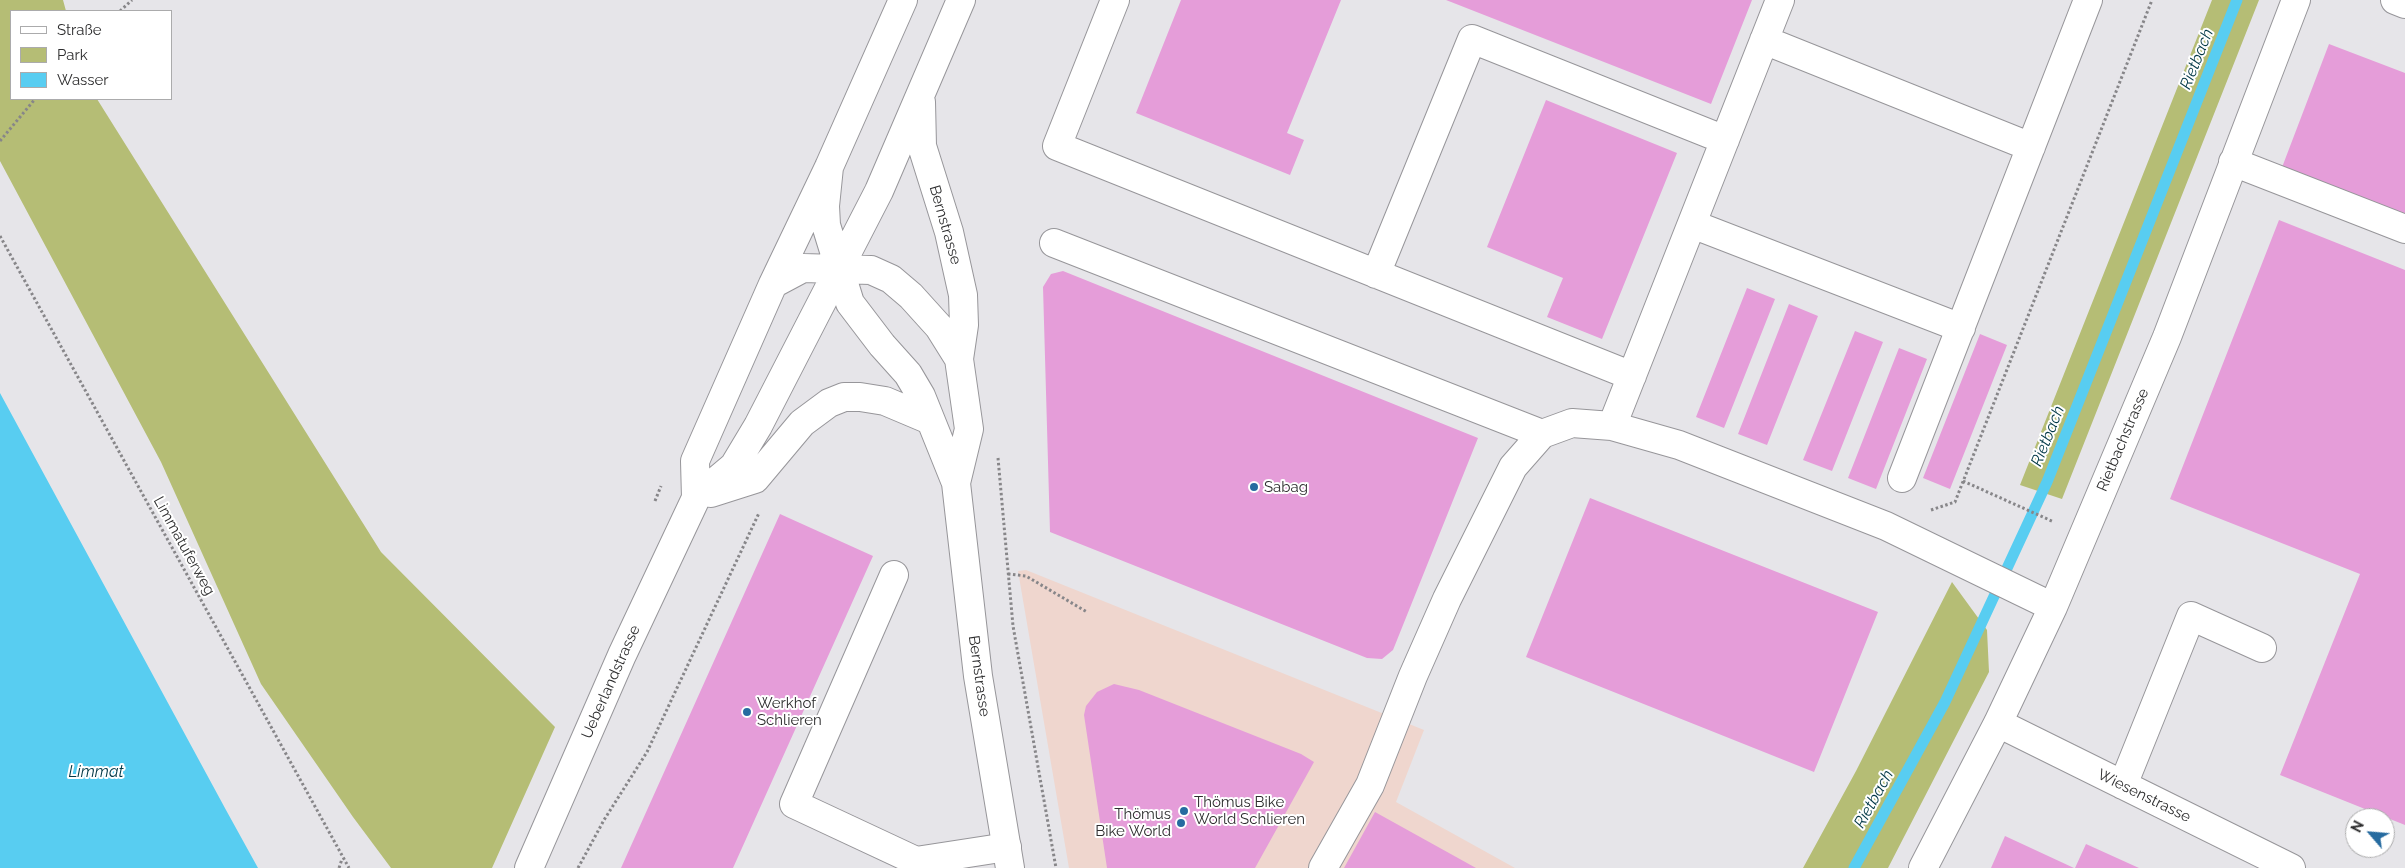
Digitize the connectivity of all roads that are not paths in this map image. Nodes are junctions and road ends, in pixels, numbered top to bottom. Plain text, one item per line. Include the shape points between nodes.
1 (902, 0) edge
2 (961, 0) edge
3 (1116, 0) edge
4 (1780, 0) edge
5 (2088, 0) edge
6 (2296, 0) edge
7 (2395, 0) edge
8 (2405, 4) edge
9 (1764, 40) junction
10 (921, 91) junction
11 (1725, 140) junction
12 (2030, 147) junction
13 (2233, 162) junction
14 (829, 167) junction
15 (1692, 224) junction
16 (2405, 229) edge
17 (1054, 243) dead end
18 (840, 268) junction
19 (1376, 274) junction
20 (773, 284) junction
21 (1961, 328) junction
22 (959, 359) junction
23 (1632, 376) junction
24 (930, 420) junction
25 (1612, 426) junction
26 (1542, 434) junction
27 (1902, 478) dead end
28 (956, 483) junction
29 (696, 498) junction
30 (894, 575) dead end
31 (2053, 607) junction
32 (2262, 648) dead end
33 (1998, 723) junction
34 (2123, 785) junction
35 (1008, 858) edge
36 (916, 864) edge
37 (529, 868) edge
38 (1323, 868) edge
39 (1923, 868) edge
40 (2291, 868) edge

1 - 14 main road, Bernstrasse
2 - 10 main road, Bernstrasse
3 - 19 main road via 1057,146
4 - 9 main road
5 - 12 main road
6 - 13 main road, Rietbachstrasse
7 - 8 main road
9 - 11 main road
9 - 12 main road
10 - 18 main road, Bernstrasse via 879,191
10 - 22 main road, Bernstrasse via 922,146 949,232 963,295 964,325
11 - 15 main road
11 - 19 main road via 1472,38
12 - 21 main road
13 - 16 main road
13 - 31 main road, Rietbachstrasse via 2167,337
14 - 18 main road, Bernstrasse via 826,225
14 - 20 main road, Bernstrasse
15 - 21 main road
15 - 23 main road
17 - 26 main road
18 - 20 main road, Bernstrasse via 803,268
18 - 22 main road, Bernstrasse via 871,270 891,279 939,326
18 - 24 main road, Bernstrasse via 850,303 908,374
18 - 29 main road, Ueberlandstrasse via 734,466
19 - 23 main road
20 - 29 main road, Ueberlandstrasse via 695,462
21 - 27 main road
22 - 28 main road, Bernstrasse via 969,429
23 - 25 main road
24 - 28 main road, Bernstrasse
24 - 29 main road via 885,401 844,397 829,403 802,423 755,478
25 - 26 main road via 1572,423
25 - 31 main road via 1679,445 1877,523
26 - 38 main road via 1513,467 1477,535 1413,676 1370,785
28 - 35 main road, Bernstrasse via 978,676
29 - 37 main road, Ueberlandstrasse via 622,655
30 - 36 main road via 794,804
31 - 33 main road, Rietbachstrasse
32 - 34 main road via 2191,616
33 - 34 main road, Wiesenstrasse
33 - 39 main road, Rietbachstrasse
34 - 40 main road, Wiesenstrasse
35 - 36 main road

